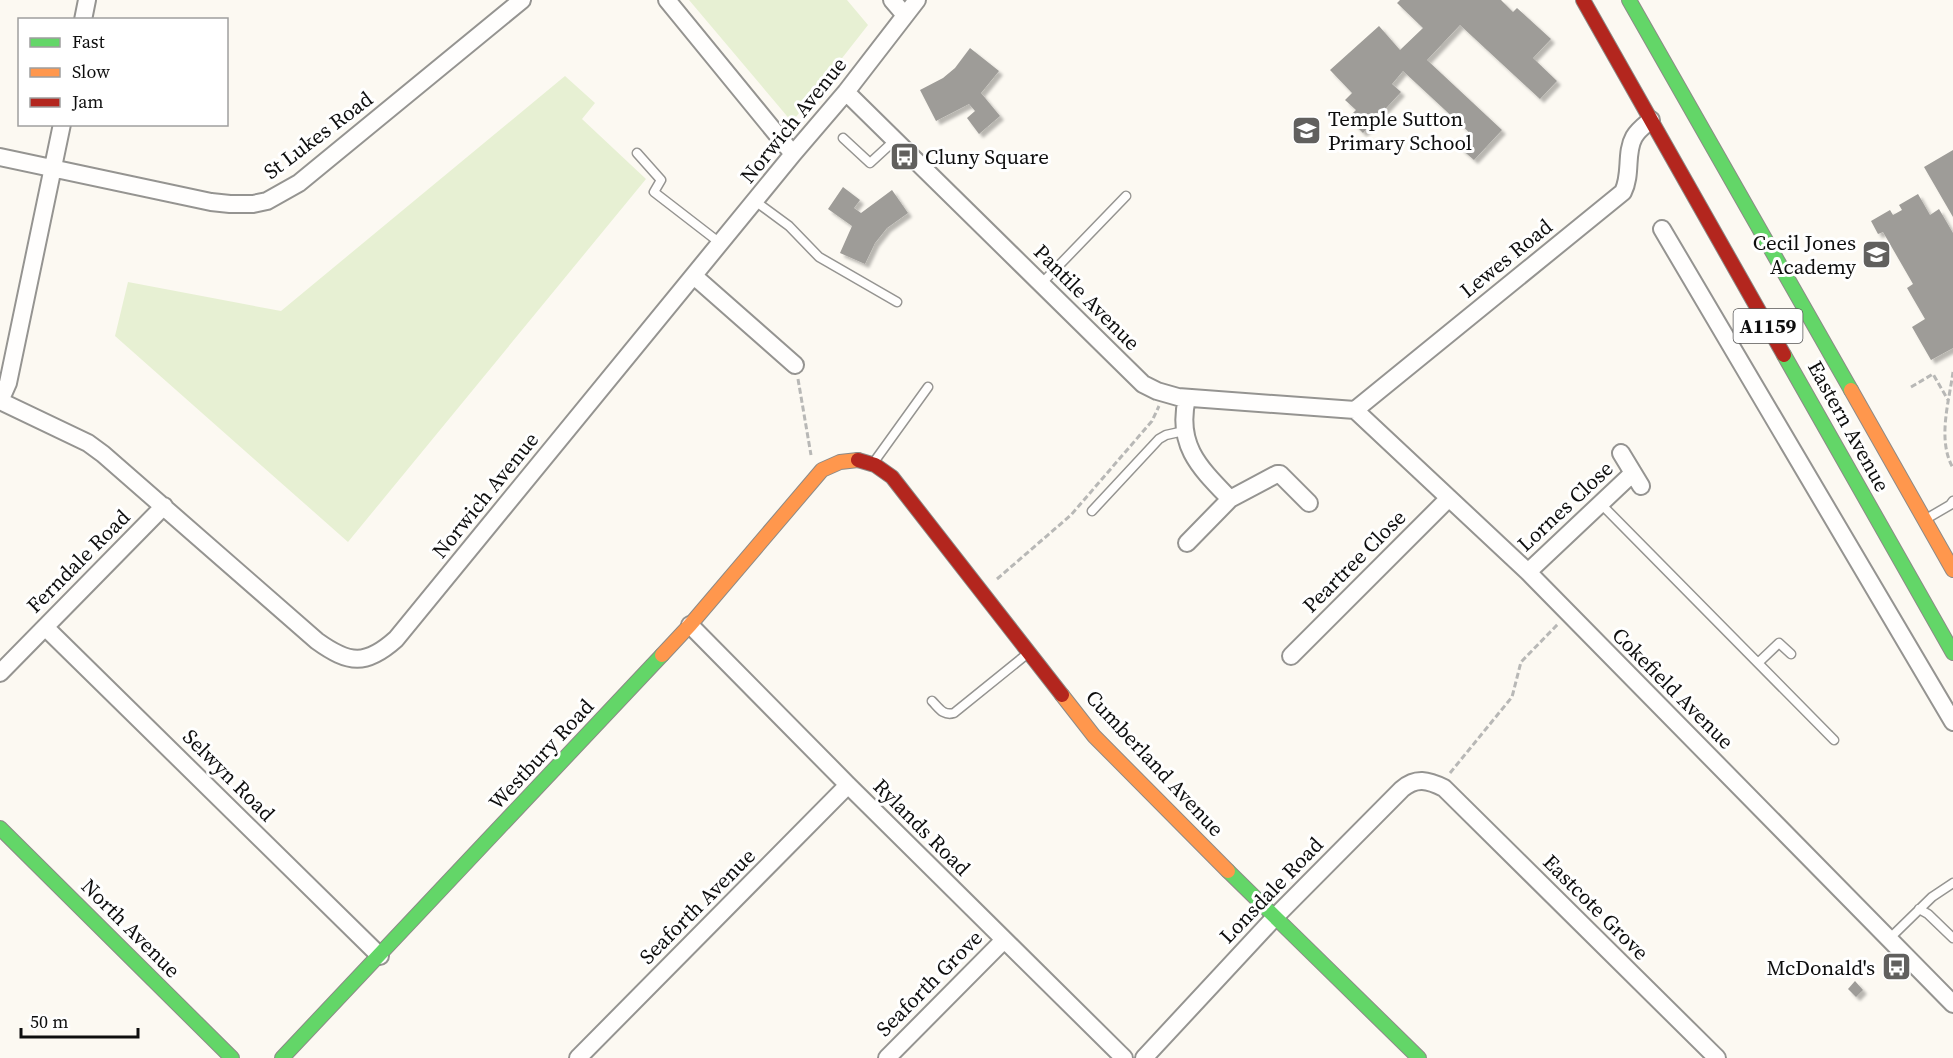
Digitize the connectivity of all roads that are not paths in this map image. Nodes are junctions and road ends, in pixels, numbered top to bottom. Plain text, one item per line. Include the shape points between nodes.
1 (87, 0) edge
2 (522, 0) edge
3 (667, 0) edge
4 (892, 0) edge
5 (917, 0) edge
6 (1583, 0) edge
7 (1629, 0) edge
8 (904, 14) junction
9 (83, 18) edge
10 (846, 92) junction
11 (1651, 120) junction
12 (62, 126) edge
13 (843, 138) dead end
14 (895, 140) junction
15 (637, 153) dead end
16 (793, 154) junction
17 (0, 157) edge
18 (53, 168) junction
19 (1126, 196) dead end
20 (755, 201) junction
21 (1662, 229) dead end
22 (720, 243) junction
23 (694, 276) junction
24 (1041, 284) junction
25 (897, 302) dead end
26 (795, 365) road end
27 (928, 387) dead end
28 (1187, 398) junction
29 (0, 401) edge
30 (1355, 410) junction
31 (1185, 431) junction
32 (1621, 453) dead end
33 (873, 464) junction
34 (1449, 498) junction
35 (1230, 499) junction
36 (1953, 501) edge
37 (1309, 503) dead end
38 (1600, 503) junction
39 (164, 506) junction
40 (1092, 511) dead end
41 (1925, 520) junction
42 (1187, 543) dead end
43 (1953, 570) edge
44 (1528, 572) junction
45 (690, 625) junction
46 (45, 627) junction
47 (1030, 652) junction
48 (1953, 653) edge
49 (1791, 654) dead end
50 (1291, 656) dead end
51 (1758, 663) junction
52 (0, 673) edge
53 (932, 701) dead end
54 (1953, 722) edge
55 (1834, 740) dead end
56 (848, 785) junction
57 (1442, 787) joint
58 (0, 828) edge
59 (1953, 884) edge
60 (1918, 909) junction
61 (1275, 916) junction
62 (1953, 938) edge
63 (1889, 939) junction
64 (1004, 940) junction
65 (380, 956) junction
66 (1953, 1004) edge
67 (232, 1058) edge
68 (282, 1058) edge
69 (578, 1058) edge
70 (887, 1058) edge
71 (1124, 1058) edge
72 (1144, 1058) edge
73 (1419, 1058) edge
74 (1717, 1058) edge

1 - 9 street
2 - 18 street, St Lukes Road via 299,183 267,201 211,202
3 - 16 street
4 - 8 street
5 - 8 street, Norwich Avenue
6 - 11 street, Eastern Avenue / A1159
7 - 41 street, Eastern Avenue / A1159
8 - 10 street, Norwich Avenue
10 - 14 street, Pantile Avenue
10 - 16 street, Norwich Avenue
11 - 30 street, Lewes Road via 1631,145 1628,182 1623,192
11 - 48 street, Eastern Avenue / A1159
12 - 18 street
13 - 14 lane via 870,163
14 - 24 street, Pantile Avenue
15 - 22 lane via 661,180 654,192
16 - 20 street, Norwich Avenue
17 - 18 street, St Lukes Road
18 - 29 street via 8,383
19 - 24 lane
20 - 22 street, Norwich Avenue
20 - 25 lane via 789,226 819,257
21 - 54 street
22 - 23 street, Norwich Avenue
23 - 26 street
23 - 39 street, Norwich Avenue via 396,639 381,652 364,659 347,658 331,651
24 - 28 street, Pantile Avenue via 1143,384
27 - 33 lane
28 - 30 street, Pantile Avenue
28 - 31 street
29 - 39 street, Norwich Avenue via 88,443
30 - 34 street, Cokefield Avenue
31 - 35 street via 1194,458
31 - 40 lane via 1159,438
32 - 38 street, Lornes Close via 1637,479
33 - 45 street, Westbury Road via 845,460 819,474
33 - 47 street, Cumberland Avenue via 892,477
34 - 44 street, Cokefield Avenue
34 - 50 street, Peartree Close
35 - 37 street via 1280,474
35 - 42 street
36 - 41 lane
38 - 44 street, Lornes Close
38 - 51 lane
39 - 46 street, Ferndale Road
41 - 43 street, Eastern Avenue / A1159
44 - 63 street, Cokefield Avenue
45 - 56 street, Rylands Road
45 - 65 street, Westbury Road
46 - 52 street, Ferndale Road
46 - 65 street, Selwyn Road
47 - 53 lane via 954,713 942,712
47 - 61 street, Cumberland Avenue via 1094,736
49 - 51 lane via 1779,643
51 - 55 lane
56 - 64 street, Rylands Road
56 - 69 street, Seaforth Avenue
57 - 61 street, Lonsdale Road via 1420,780 1410,782
57 - 74 street, Eastcote Grove
58 - 67 street, North Avenue
59 - 60 lane
60 - 62 lane
60 - 63 lane
61 - 72 street, Lonsdale Road
61 - 73 street, Cumberland Avenue
63 - 66 street, Cokefield Avenue
64 - 70 street, Seaforth Grove
64 - 71 street, Rylands Road
65 - 68 street, Westbury Road

